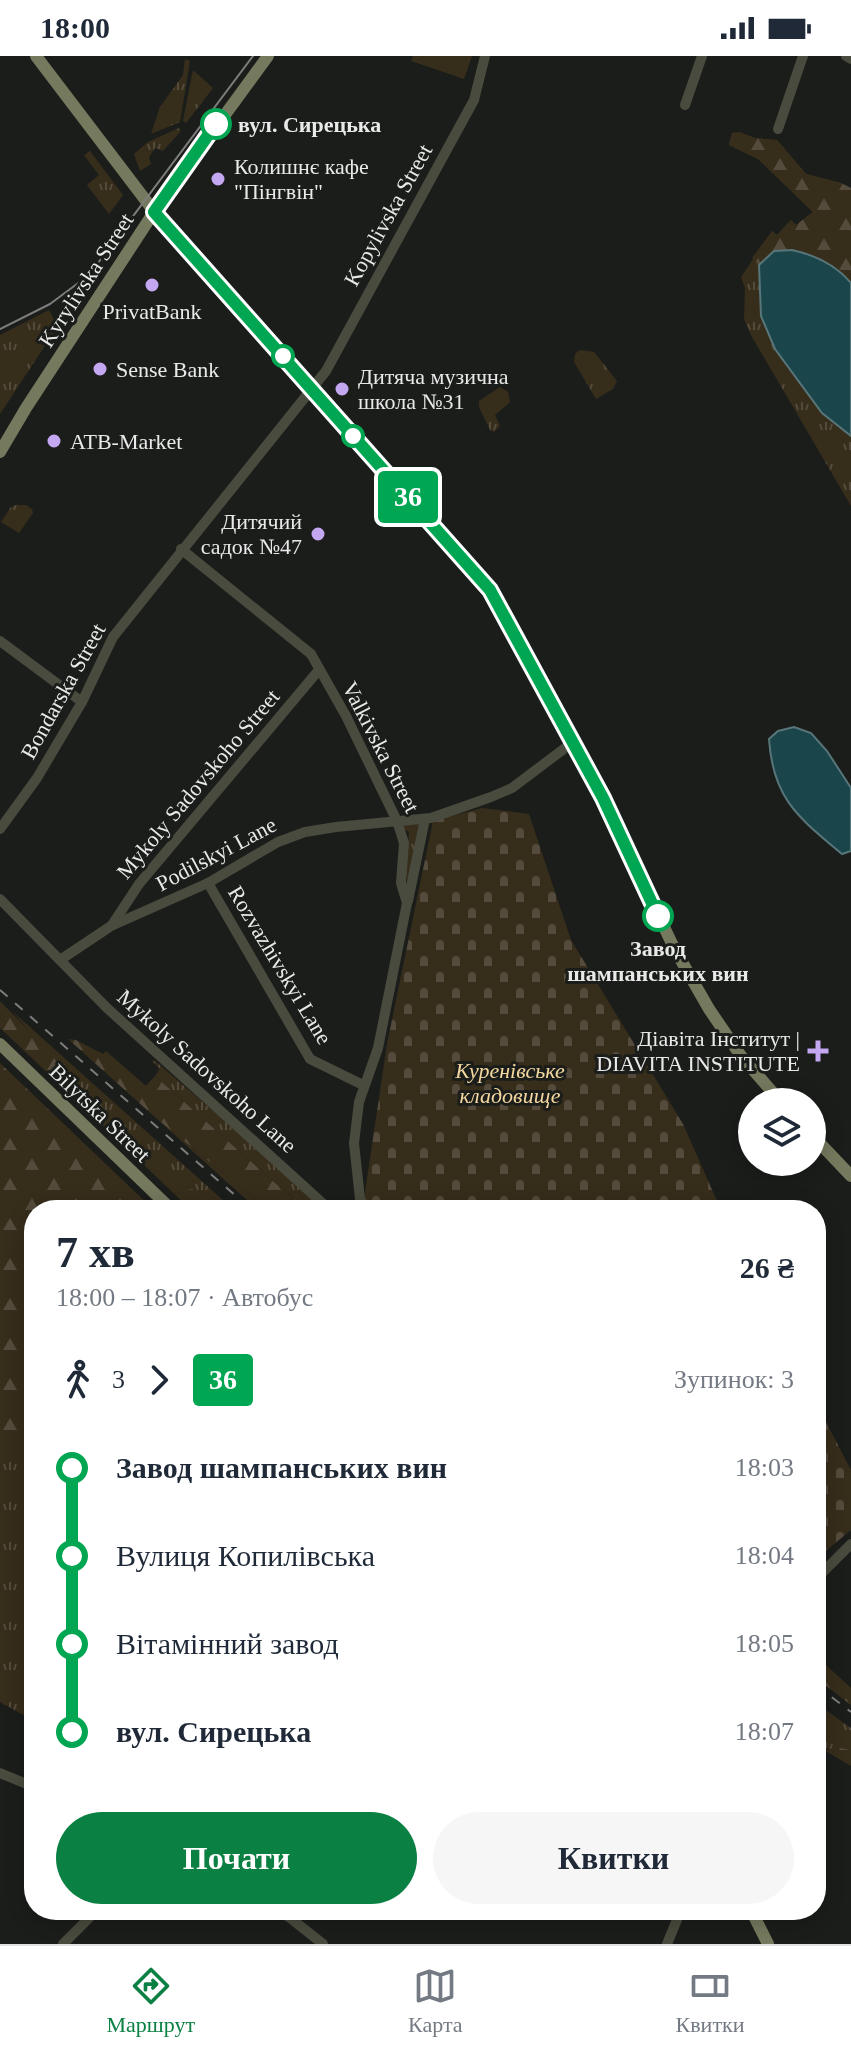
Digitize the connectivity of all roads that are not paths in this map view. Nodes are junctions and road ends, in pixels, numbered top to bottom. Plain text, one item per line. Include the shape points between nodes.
1 (36, 56) edge
2 (268, 56) edge
3 (485, 56) edge
4 (702, 56) edge
5 (803, 56) edge
6 (685, 105) dead end
7 (778, 129) dead end
8 (154, 212) junction
9 (312, 387) junction
10 (0, 452) edge
11 (181, 549) junction
12 (0, 641) edge
13 (318, 671) junction
14 (82, 702) junction
15 (573, 742) junction
16 (425, 819) junction
17 (397, 821) junction
18 (0, 829) edge
19 (208, 883) junction
20 (0, 899) edge
21 (407, 903) junction
22 (111, 926) junction
23 (60, 960) junction
24 (0, 1044) edge
25 (363, 1085) junction
26 (769, 1088) edge
27 (826, 1150) edge
28 (851, 1176) edge
29 (162, 1200) edge
30 (319, 1200) edge
31 (361, 1200) edge
32 (851, 1544) edge
33 (826, 1569) edge
34 (0, 1773) edge
35 (24, 1783) edge
36 (87, 1920) edge
37 (293, 1920) edge
38 (677, 1920) edge
39 (756, 1920) edge
40 (63, 1944) edge
41 (323, 1944) edge
42 (667, 1944) edge
43 (768, 1944) edge

1 - 8 main road
2 - 8 main road, Kyrylivska Street
3 - 9 street, Kopylivska Street via 474,100 326,371
4 - 6 street
5 - 7 street
8 - 9 main road
8 - 10 main road, Kyrylivska Street
9 - 11 street, Bondarska Street
9 - 15 main road via 485,583
11 - 13 street, Valkivska Street via 311,654
11 - 14 street, Bondarska Street via 113,637
12 - 14 street
13 - 17 street, Valkivska Street
13 - 22 street, Mykoly Sadovskoho Street via 139,884
14 - 18 street, Bondarska Street
15 - 16 street, Podilskyi Lane via 512,788
15 - 26 main road via 709,1009
16 - 17 street, Podilskyi Lane
16 - 21 street
17 - 19 street, Podilskyi Lane via 305,832
17 - 21 street, Valkivska Street via 404,843 401,883
19 - 22 street, Podilskyi Lane
19 - 25 street, Rozvazhivskyi Lane via 310,1059
20 - 23 street
21 - 25 street, Valkivska Street via 378,1048
22 - 23 street, Podilskyi Lane
23 - 30 street, Mykoly Sadovskoho Lane
24 - 29 main road, Bilytska Street
25 - 31 street, Valkivska Street via 354,1143
27 - 28 main road
32 - 33 street
34 - 35 street
36 - 40 street
37 - 41 street
38 - 42 street
39 - 43 main road

